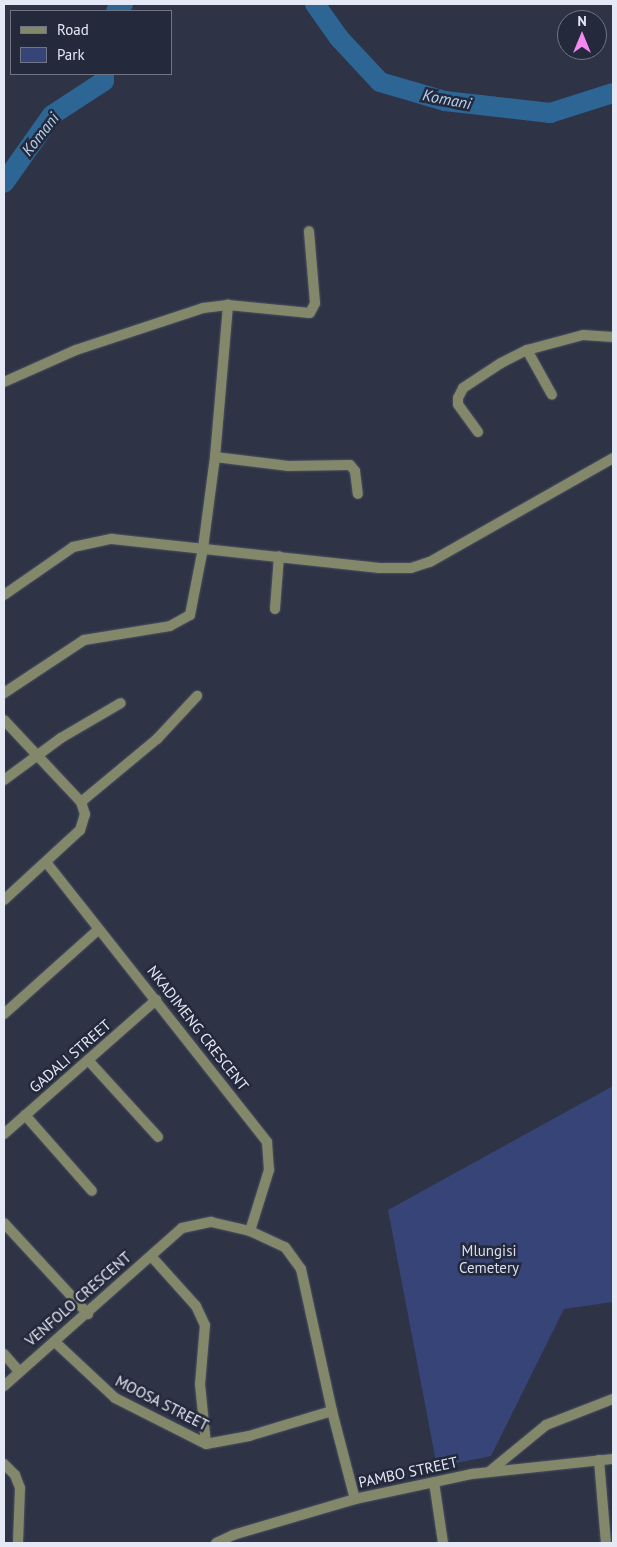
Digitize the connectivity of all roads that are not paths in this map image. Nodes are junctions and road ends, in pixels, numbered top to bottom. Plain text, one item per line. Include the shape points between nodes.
1 (309, 231) dead end
2 (228, 305) junction
3 (613, 337) edge
4 (527, 350) junction
5 (4, 382) edge
6 (552, 395) dead end
7 (478, 432) dead end
8 (215, 457) junction
9 (613, 458) edge
10 (358, 494) dead end
11 (203, 548) junction
12 (279, 556) junction
13 (4, 595) edge
14 (275, 609) dead end
15 (4, 693) edge
16 (197, 696) dead end
17 (121, 703) dead end
18 (4, 720) edge
19 (36, 754) junction
20 (4, 780) edge
21 (81, 802) junction
22 (46, 862) junction
23 (4, 900) edge
24 (99, 930) junction
25 (156, 1000) junction
26 (4, 1014) edge
27 (88, 1060) junction
28 (25, 1115) junction
29 (4, 1134) edge
30 (158, 1137) dead end
31 (92, 1191) dead end
32 (4, 1223) edge
33 (250, 1231) junction
34 (151, 1256) junction
35 (88, 1314) junction
36 (54, 1342) junction
37 (4, 1354) edge
38 (19, 1371) junction
39 (4, 1386) edge
40 (613, 1399) edge
41 (332, 1411) junction
42 (206, 1444) junction
43 (613, 1459) edge
44 (599, 1460) junction
45 (4, 1464) edge
46 (490, 1471) junction
47 (434, 1482) junction
48 (355, 1499) junction
49 (609, 1541) edge
50 (18, 1543) edge
51 (216, 1543) edge
52 (443, 1543) edge

1 - 2 street via 313,311 304,314
2 - 5 street via 176,316 76,350
2 - 8 street
3 - 4 street via 583,334
4 - 6 street
4 - 7 street via 501,363 459,392 459,406
8 - 10 street via 288,466 350,464 355,471
8 - 11 street
9 - 12 street via 423,565 379,568
11 - 12 street
11 - 13 street via 112,539 86,543 62,553
11 - 15 street via 193,608 186,619 159,628 84,640
12 - 14 street
16 - 21 street via 157,739
17 - 19 street
18 - 19 street
19 - 20 street
19 - 21 street
21 - 22 street via 85,814 80,830
22 - 23 street
22 - 24 street, NKADIMENG CRESCENT
24 - 25 street, NKADIMENG CRESCENT
24 - 26 street
25 - 27 street, GADALI STREET
25 - 33 street, NKADIMENG CRESCENT via 267,1142 269,1170
27 - 28 street, GADALI STREET
27 - 30 street
28 - 29 street, GADALI STREET
28 - 31 street
32 - 35 street
33 - 34 street, VENFOLO CRESCENT via 211,1222 190,1224
33 - 41 street, VENFOLO CRESCENT via 285,1247 301,1269
34 - 35 street, VENFOLO CRESCENT
34 - 42 street via 196,1306 205,1325 200,1384
35 - 36 street, VENFOLO CRESCENT
36 - 38 street, VENFOLO CRESCENT
36 - 42 street, MOOSA STREET via 115,1398
37 - 38 street
38 - 39 street, VENFOLO CRESCENT
40 - 46 street via 546,1425
41 - 42 street, MOOSA STREET via 249,1436
41 - 48 street, VENFOLO CRESCENT
43 - 44 street, PAMBO STREET
44 - 46 street, PAMBO STREET
44 - 49 street
45 - 50 street via 15,1475 20,1488
46 - 47 street, PAMBO STREET
47 - 48 street, PAMBO STREET
47 - 52 street
48 - 51 street, PAMBO STREET

